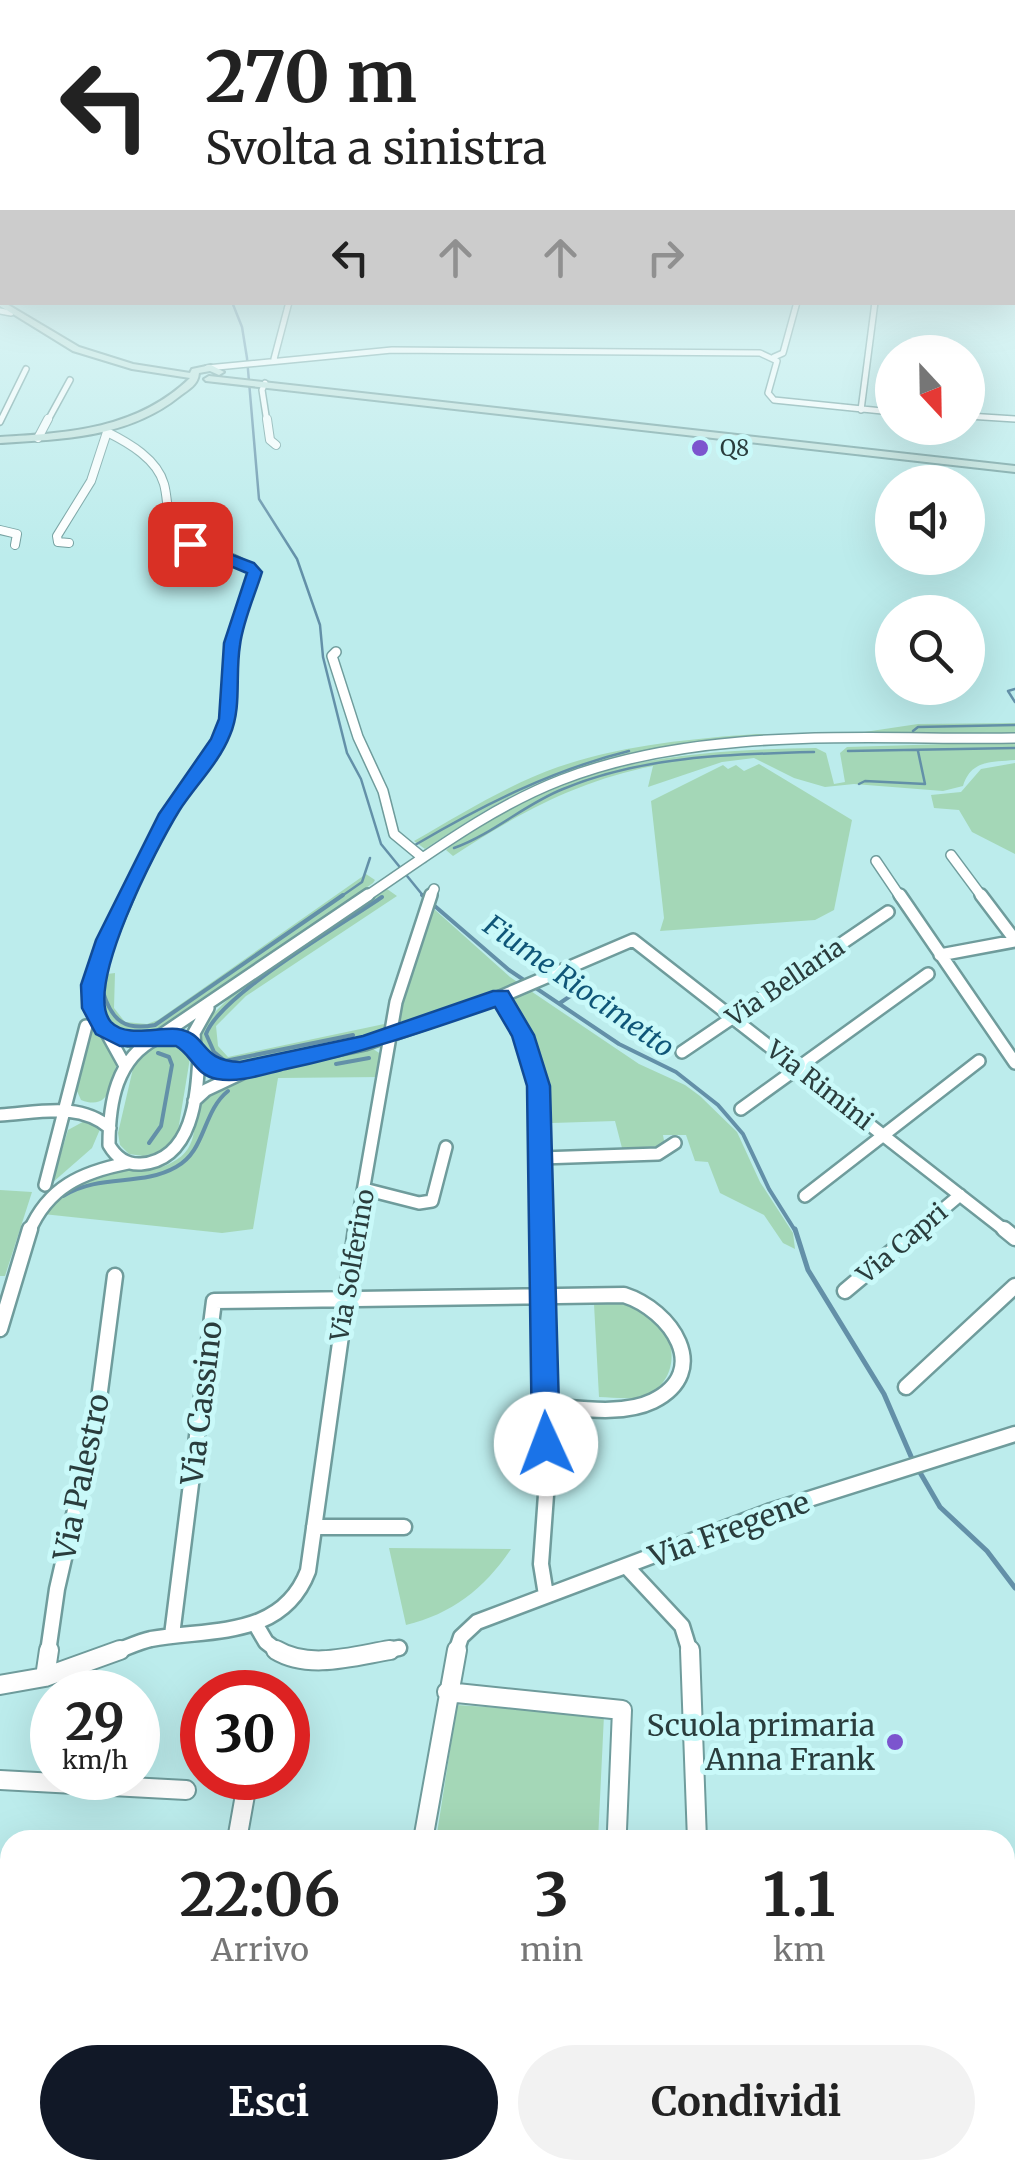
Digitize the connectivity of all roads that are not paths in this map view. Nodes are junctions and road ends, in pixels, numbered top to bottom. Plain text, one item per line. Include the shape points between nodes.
1 (99, 355) edge
2 (275, 355) edge
3 (337, 355) edge
4 (761, 355) edge
5 (779, 355) edge
6 (867, 355) edge
7 (774, 357) junction
8 (274, 359) junction
9 (256, 360) junction
10 (26, 369) dead end
11 (206, 374) junction
12 (70, 380) dead end
13 (251, 381) junction
14 (860, 410) junction
15 (875, 411) edge
16 (985, 417) edge
17 (1015, 419) edge
18 (0, 422) edge
19 (107, 432) junction
20 (38, 438) junction
21 (0, 440) edge
22 (276, 444) dead end
23 (1015, 469) edge
24 (0, 530) edge
25 (15, 546) dead end
26 (54, 552) dead end
27 (336, 652) dead end
28 (1015, 738) edge
29 (951, 855) dead end
30 (423, 858) junction
31 (876, 860) dead end
32 (434, 889) dead end
33 (888, 912) dead end
34 (1015, 940) edge
35 (940, 955) junction
36 (928, 974) dead end
37 (500, 997) junction
38 (217, 998) junction
39 (734, 1016) junction
40 (86, 1026) dead end
41 (104, 1029) junction
42 (388, 1038) junction
43 (153, 1039) junction
44 (682, 1052) dead end
45 (197, 1054) junction
46 (978, 1061) dead end
47 (1015, 1063) edge
48 (124, 1064) junction
49 (256, 1068) junction
50 (799, 1068) junction
51 (116, 1096) junction
52 (192, 1104) junction
53 (741, 1109) dead end
54 (73, 1112) junction
55 (0, 1116) edge
56 (110, 1128) junction
57 (884, 1135) junction
58 (676, 1143) dead end
59 (446, 1147) dead end
60 (541, 1158) junction
61 (128, 1163) junction
62 (45, 1185) dead end
63 (364, 1189) junction
64 (960, 1195) junction
65 (805, 1196) dead end
66 (1015, 1238) edge
67 (115, 1276) dead end
68 (1015, 1286) edge
69 (845, 1292) dead end
70 (344, 1296) junction
71 (544, 1297) junction
72 (0, 1329) edge
73 (906, 1387) dead end
74 (545, 1406) junction
75 (1015, 1434) edge
76 (314, 1526) junction
77 (404, 1528) dead end
78 (626, 1566) junction
79 (546, 1595) junction
80 (256, 1625) junction
81 (172, 1635) junction
82 (399, 1648) dead end
83 (46, 1670) edge
84 (63, 1670) edge
85 (30, 1680) edge
86 (0, 1685) edge
87 (447, 1692) junction
88 (0, 1780) edge
89 (180, 1790) edge
90 (244, 1800) edge
91 (239, 1830) edge
92 (425, 1830) edge
93 (617, 1830) dead end
94 (697, 1830) edge

1 - 11 main road
2 - 8 street
3 - 8 street
4 - 7 street
5 - 7 street
6 - 14 street
7 - 14 street via 772,399
8 - 9 street
9 - 11 street
9 - 13 street
10 - 18 street
11 - 13 main road
11 - 19 main road via 160,407
12 - 20 street
13 - 22 street via 262,390
13 - 23 main road
14 - 15 street
16 - 17 street
19 - 20 main road
19 - 26 street via 91,481 57,536 65,542
19 - 41 street via 160,474 177,533 249,566 256,576 232,643 224,732 168,814 99,958 92,994
20 - 21 main road
24 - 25 street via 20,537
27 - 30 street via 336,675 394,834
28 - 30 street via 724,746 637,758 535,791
29 - 34 street
30 - 38 street
31 - 35 street
32 - 42 street, Via Solferino via 400,978
33 - 39 street, Via Bellaria
34 - 35 street
35 - 47 street
36 - 50 street
37 - 39 street, Via Rimini via 638,941
37 - 42 street
37 - 60 street via 535,1071
38 - 43 street
38 - 45 street via 196,1027
39 - 44 street, Via Bellaria
39 - 50 street, Via Rimini
40 - 54 street
41 - 43 street via 120,1038
41 - 48 street
42 - 49 street
42 - 63 street, Via Solferino
43 - 45 street via 178,1038
43 - 48 street
45 - 49 street via 217,1070
45 - 52 street
46 - 57 street
48 - 51 street
49 - 52 street via 206,1090
50 - 53 street
50 - 57 street, Via Rimini
51 - 54 street
51 - 56 street
52 - 61 street via 176,1150 152,1163
54 - 55 street
54 - 56 street
54 - 62 street
56 - 61 street via 112,1152
57 - 64 street, Via Rimini
57 - 65 street
58 - 60 street via 658,1154
59 - 63 street via 432,1201
60 - 71 street
61 - 72 street via 73,1177 40,1205
63 - 70 street, Via Solferino
64 - 66 street, Via Rimini
64 - 69 street, Via Capri
67 - 83 street, Via Palestro via 97,1414
68 - 73 street
70 - 71 street
70 - 76 street, Via Solferino
70 - 81 street, Via Cassino via 214,1301
71 - 74 street
71 - 74 street via 640,1297 673,1325 681,1358 673,1384 653,1402
74 - 79 street
75 - 78 street, Via Fregene via 771,1511
76 - 77 street
76 - 80 street, Via Solferino via 296,1599
78 - 79 street, Via Fregene
78 - 94 street via 682,1626 692,1660
79 - 87 street, Via Fregene via 476,1622 461,1637
80 - 81 street, Via Solferino
80 - 82 street via 269,1648 288,1657 316,1660
81 - 84 street, Via Solferino
85 - 86 street, Via Solferino
87 - 92 street
87 - 93 street via 622,1710
88 - 89 street
90 - 91 street

